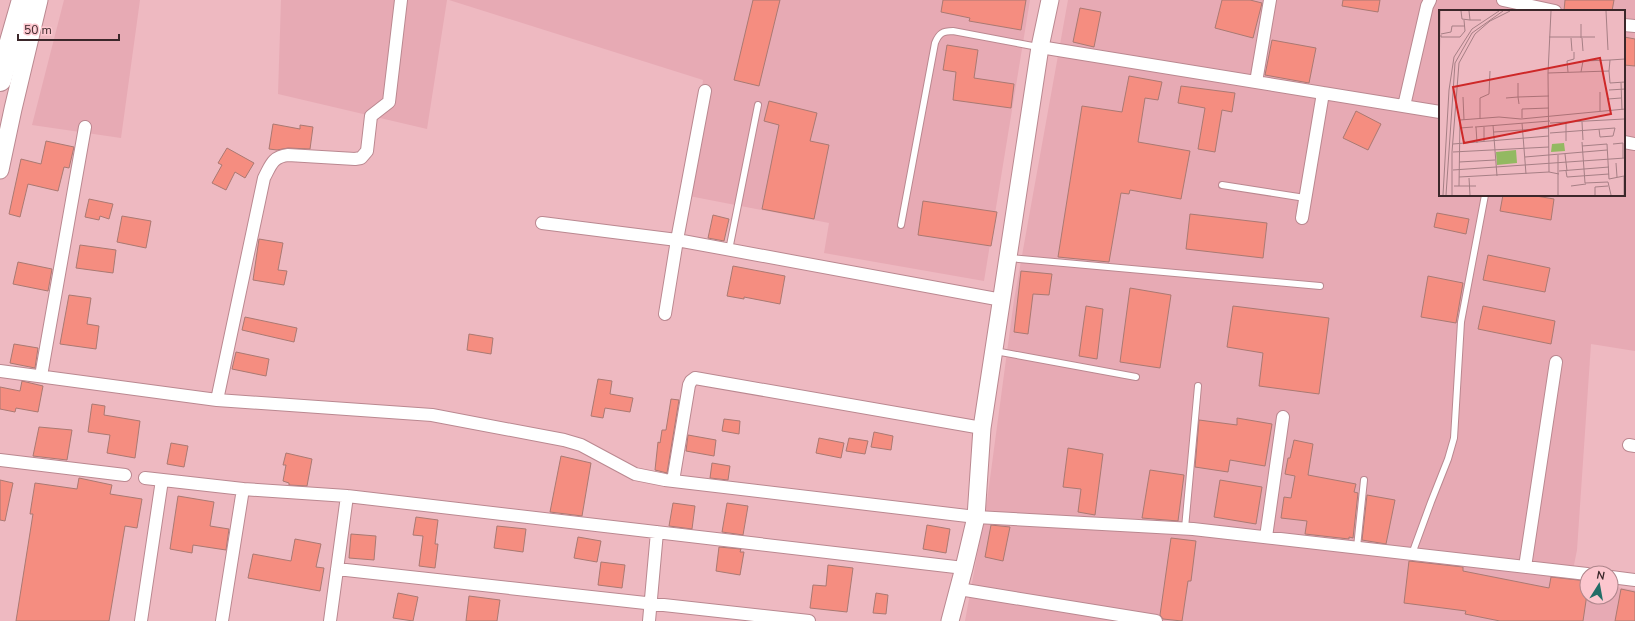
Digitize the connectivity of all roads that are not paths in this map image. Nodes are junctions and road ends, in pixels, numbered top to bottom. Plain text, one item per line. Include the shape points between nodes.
1 (23, 0) edge
2 (39, 0) edge
3 (401, 0) edge
4 (1050, 0) edge
5 (1270, 0) edge
6 (1430, 0) edge
7 (1504, 0) edge
8 (1550, 10) edge
9 (1625, 24) edge
10 (1635, 26) edge
11 (1040, 47) junction
12 (0, 80) edge
13 (1256, 82) junction
14 (704, 91) dead end
15 (1322, 93) junction
16 (758, 105) dead end
17 (1404, 106) junction
18 (1439, 112) edge
19 (85, 127) dead end
20 (1625, 142) edge
21 (1635, 144) edge
22 (0, 170) edge
23 (1222, 185) dead end
24 (1486, 196) edge
25 (1305, 198) junction
26 (1302, 218) dead end
27 (542, 223) dead end
28 (901, 225) dead end
29 (677, 240) junction
30 (729, 250) junction
31 (1008, 258) junction
32 (1320, 286) dead end
33 (1002, 300) junction
34 (665, 314) dead end
35 (994, 351) junction
36 (1556, 362) dead end
37 (0, 371) edge
38 (41, 376) junction
39 (1136, 377) dead end
40 (1198, 386) dead end
41 (218, 400) junction
42 (1283, 417) dead end
43 (982, 428) junction
44 (0, 460) edge
45 (125, 475) dead end
46 (145, 478) dead end
47 (162, 480) junction
48 (1364, 480) dead end
49 (673, 481) junction
50 (243, 489) junction
51 (347, 496) junction
52 (976, 517) junction
53 (1185, 528) junction
54 (657, 532) junction
55 (1266, 537) junction
56 (1357, 547) junction
57 (1412, 554) junction
58 (1525, 567) junction
59 (964, 568) junction
60 (337, 569) junction
61 (1579, 573) edge
62 (1619, 578) edge
63 (1635, 580) edge
64 (958, 589) junction
65 (651, 604) junction
66 (1128, 619) edge
67 (141, 621) edge
68 (222, 621) edge
69 (330, 621) edge
70 (649, 621) edge
71 (809, 621) edge
72 (950, 621) edge
73 (1156, 621) edge

1 - 12 highway
2 - 22 street
3 - 41 street via 388,102 371,116 367,151 361,158 355,159 278,156 264,178
4 - 11 street
5 - 13 street
6 - 17 street
7 - 8 street
9 - 10 street
11 - 13 street
11 - 28 lane via 953,31 945,31 938,35 934,43
11 - 31 street
13 - 15 street
14 - 29 street
15 - 17 street
15 - 25 street
16 - 30 lane
17 - 18 street
19 - 38 street
20 - 21 street
23 - 25 lane
24 - 57 lane via 1461,322 1454,438
25 - 26 street
27 - 29 street
29 - 30 street
29 - 34 street
30 - 33 street
31 - 32 lane
31 - 33 street
33 - 35 street
35 - 39 lane
35 - 43 street
36 - 58 street
37 - 38 street
38 - 41 street
40 - 53 lane
41 - 49 street via 432,415 564,440 581,445 634,474
42 - 55 street
43 - 49 street via 695,378 689,385
43 - 52 street
44 - 45 street
46 - 47 street
47 - 50 street
47 - 67 street
48 - 56 lane
49 - 52 street
50 - 51 street
50 - 68 street
51 - 54 street
51 - 60 street
52 - 53 street
52 - 59 street
53 - 55 street
54 - 59 street
54 - 65 street
55 - 56 street
56 - 57 street
57 - 58 street
58 - 61 street
59 - 64 street
60 - 65 street
60 - 69 street
62 - 63 street
64 - 66 street
64 - 72 street
65 - 70 street
65 - 71 street
66 - 73 street

